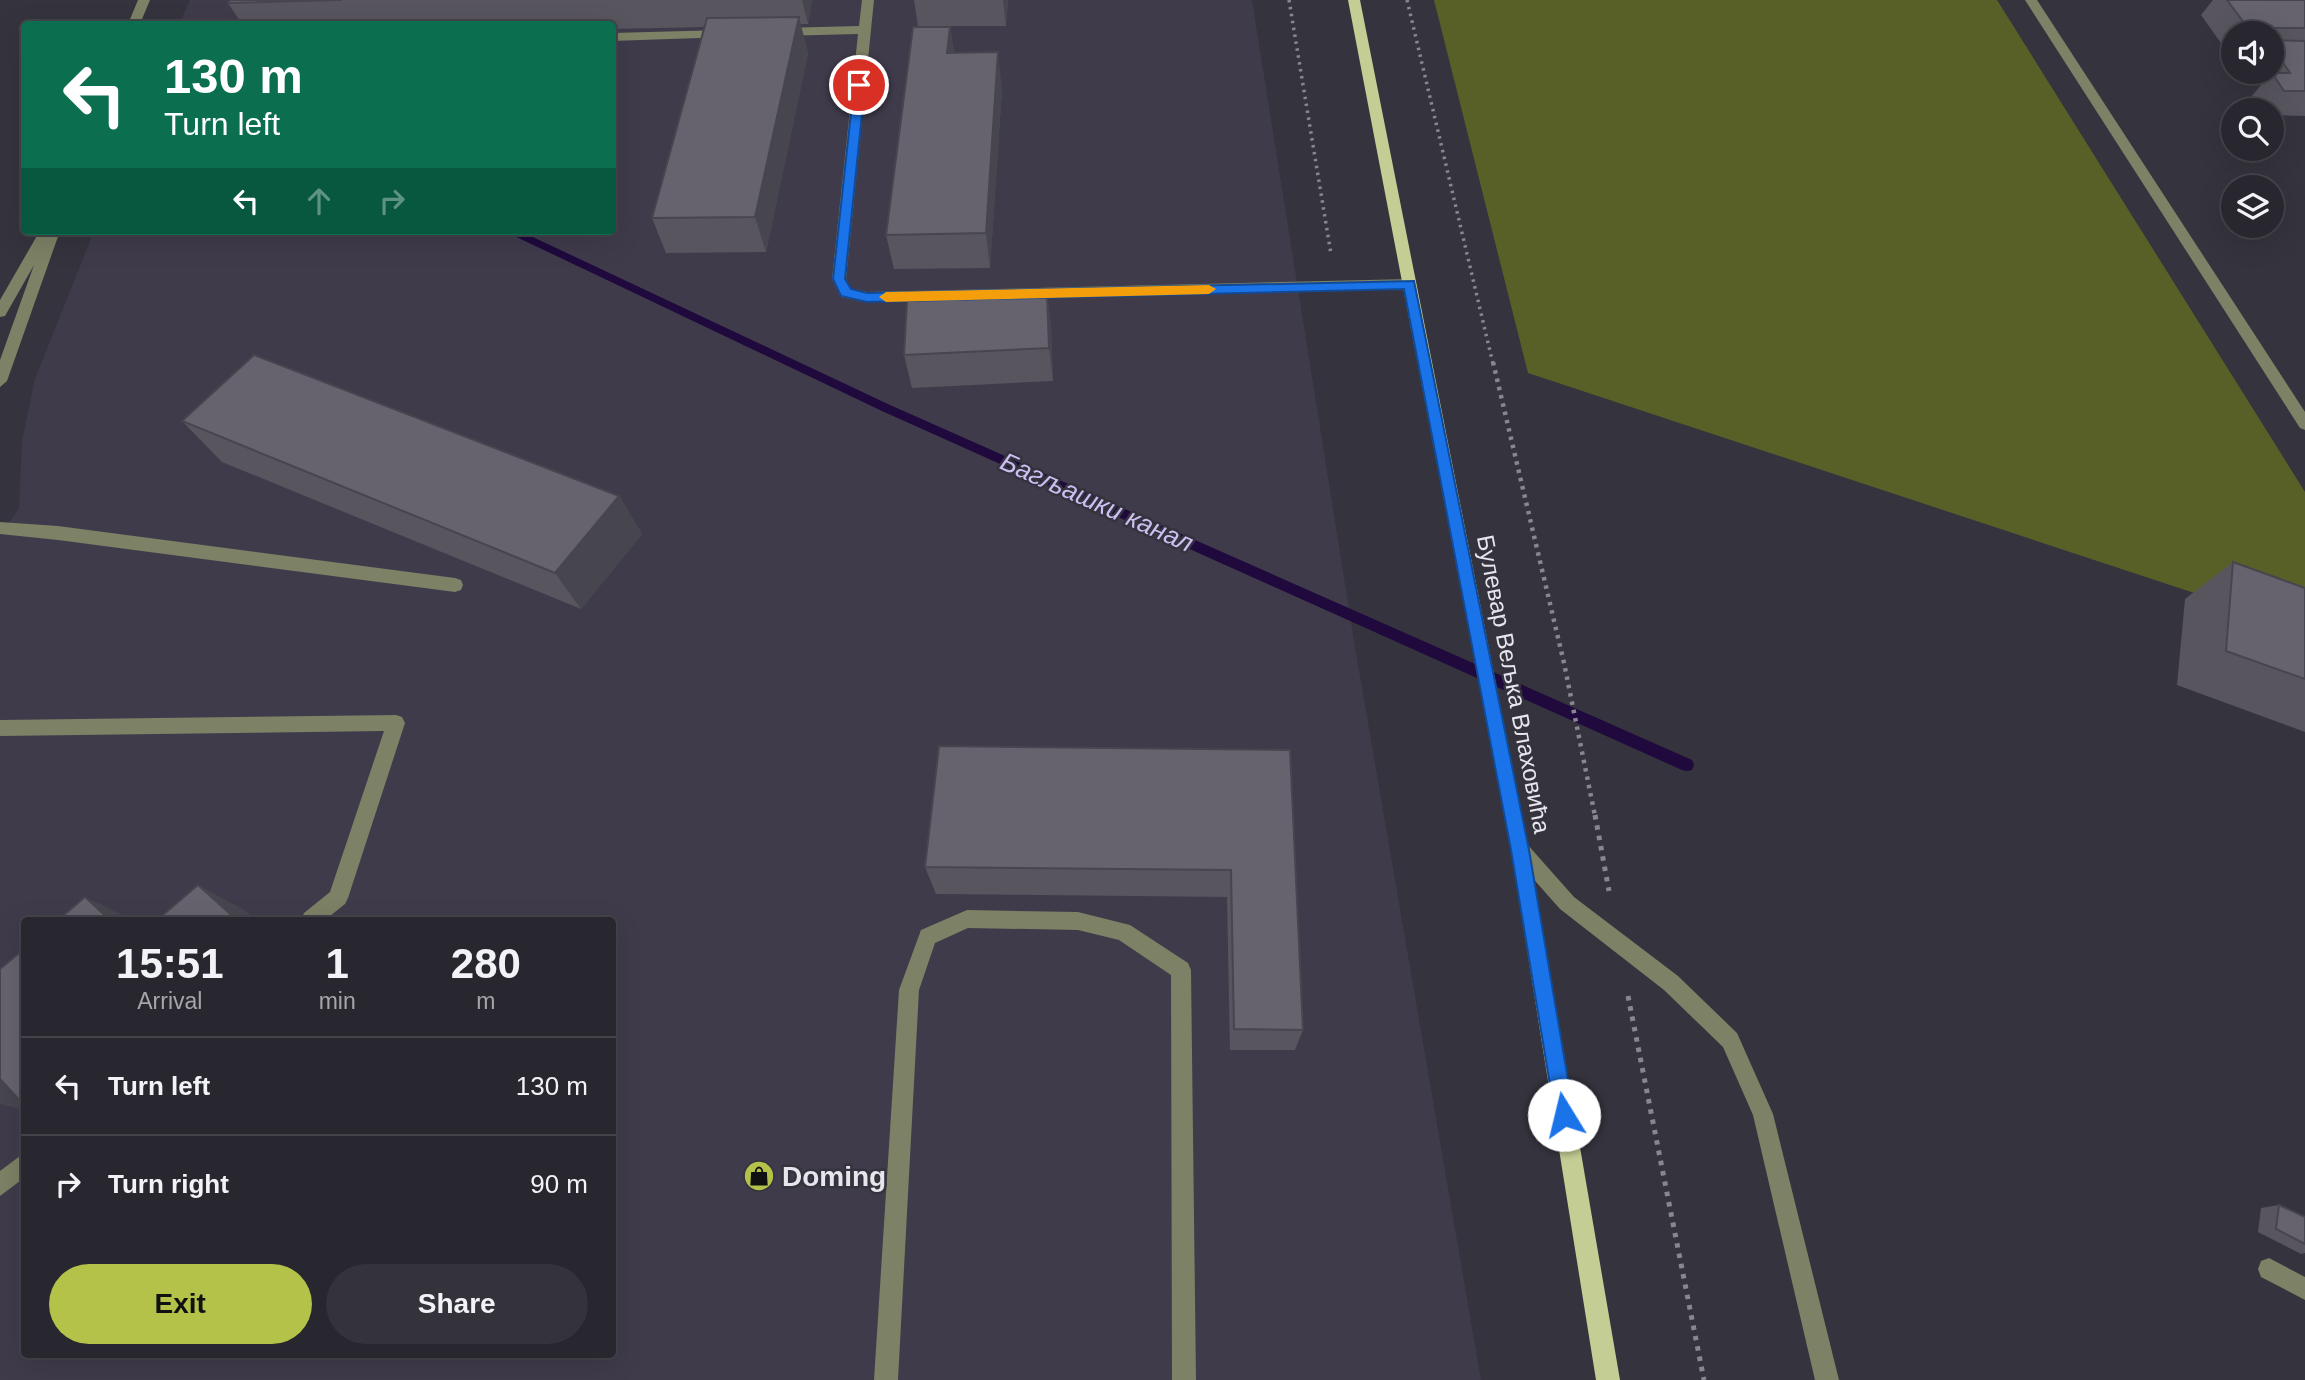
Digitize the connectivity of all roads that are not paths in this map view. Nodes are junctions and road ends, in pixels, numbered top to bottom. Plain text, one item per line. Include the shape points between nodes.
1 (144, 0) edge
2 (868, 0) edge
3 (1354, 0) edge
4 (2031, 0) edge
5 (135, 21) edge
6 (865, 30) junction
7 (772, 33) edge
8 (732, 34) edge
9 (616, 37) edge
10 (45, 235) edge
11 (52, 235) edge
12 (1410, 284) junction
13 (0, 312) edge
14 (0, 381) edge
15 (2305, 424) edge
16 (0, 528) edge
17 (455, 585) dead end
18 (0, 728) edge
19 (1520, 850) junction
20 (315, 917) edge
21 (21, 1167) edge
22 (0, 1185) edge
23 (2269, 1269) dead end
24 (2305, 1289) edge
25 (886, 1380) edge
26 (1184, 1380) edge
27 (1608, 1380) edge
28 (1827, 1380) edge

1 - 5 street
2 - 6 street
3 - 12 main road, Булевар Вељка Влаховића
4 - 15 street
6 - 7 street
6 - 12 street via 839,279 846,293 867,298
8 - 9 street
10 - 13 street
11 - 14 street
12 - 19 main road, Булевар Вељка Влаховића
16 - 17 street
18 - 20 street via 396,723 338,898
19 - 27 main road, Булевар Вељка Влаховића
19 - 28 street via 1567,903 1671,983 1730,1040 1763,1114
21 - 22 street
23 - 24 street
25 - 26 street via 909,990 928,937 967,919 1078,921 1123,932 1181,970

